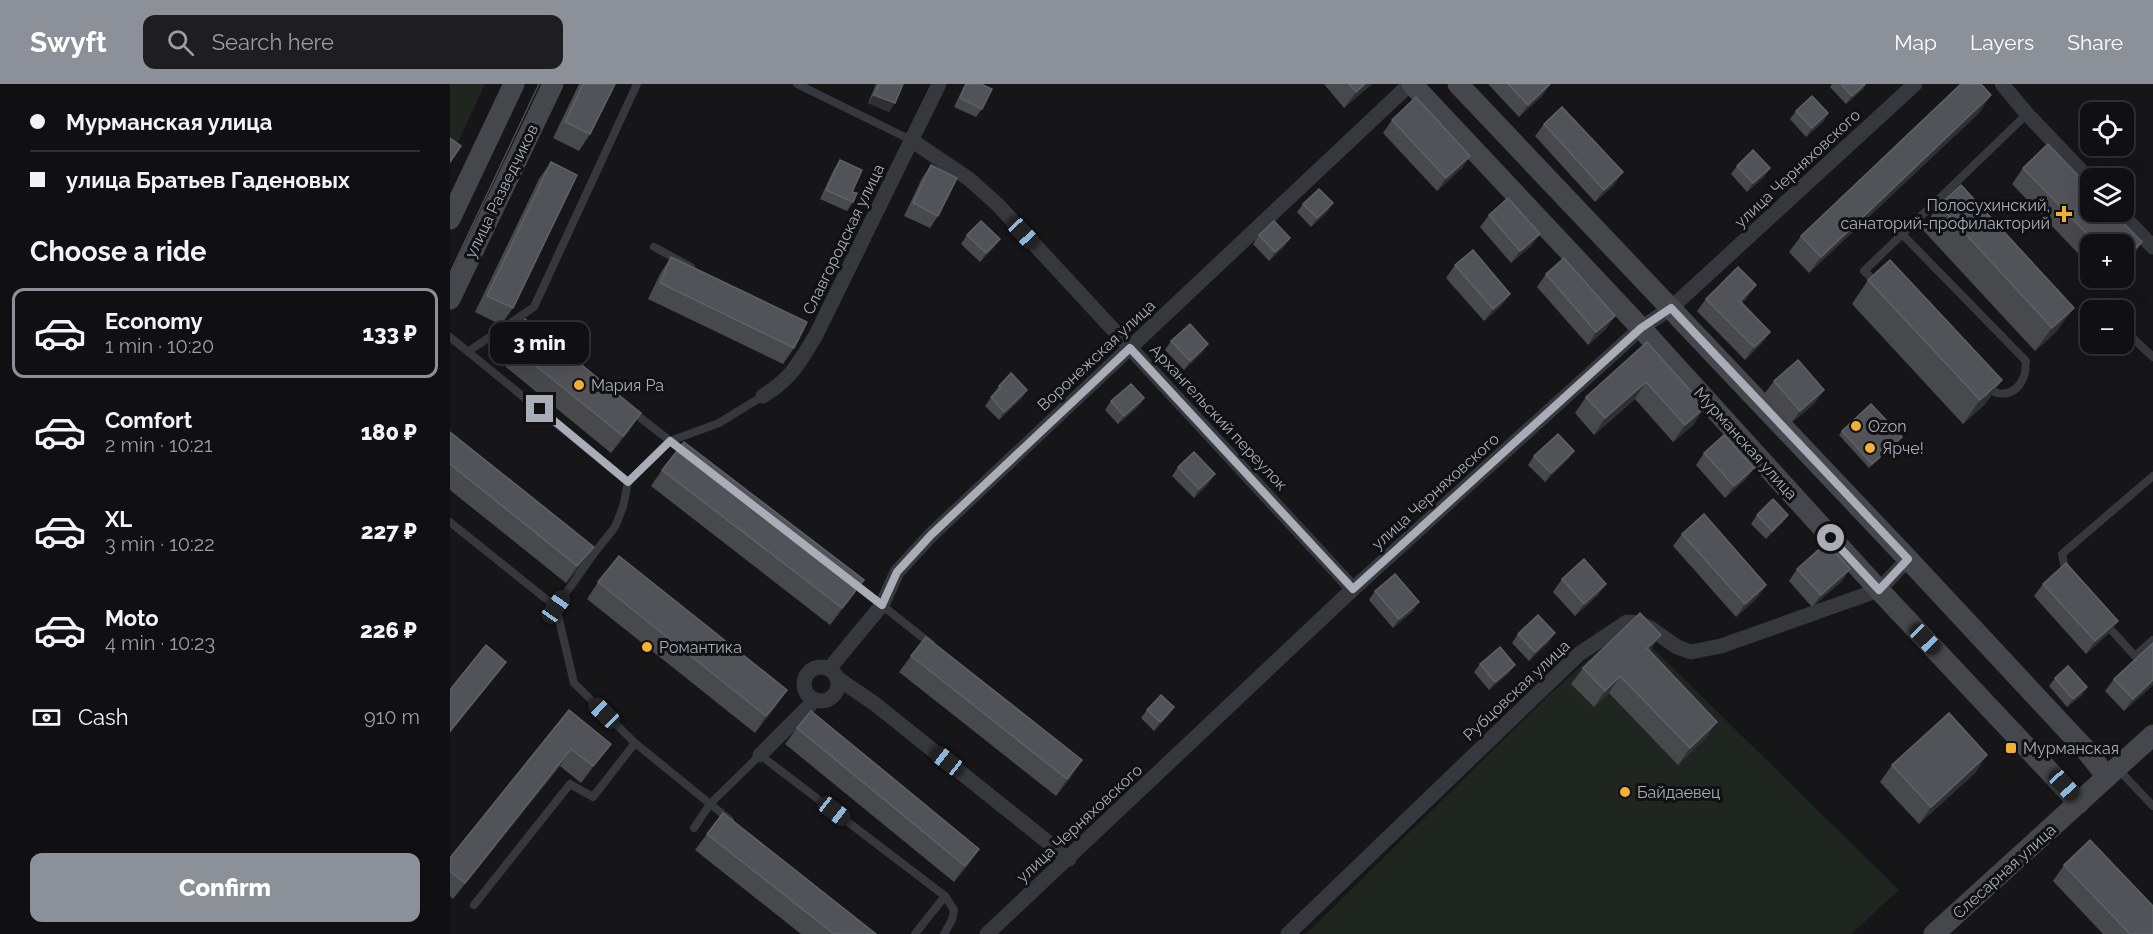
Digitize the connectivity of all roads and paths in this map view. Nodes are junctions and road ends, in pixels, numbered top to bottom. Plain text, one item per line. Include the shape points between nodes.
1 (514, 84) edge
2 (553, 84) edge
3 (637, 84) edge
4 (797, 84) edge
5 (939, 84) edge
6 (1411, 84) edge
7 (1458, 84) edge
8 (1915, 84) edge
9 (2002, 84) edge
10 (2027, 114) junction
11 (911, 140) junction
12 (2080, 169) edge
13 (450, 219) edge
14 (2129, 222) edge
15 (1901, 233) junction
16 (654, 247) dead end
17 (2153, 247) edge
18 (694, 269) edge
19 (1881, 287) edge
20 (450, 299) edge
21 (1671, 308) junction
22 (516, 320) junction
23 (1641, 328) junction
24 (535, 334) edge
25 (450, 337) edge
26 (2134, 339) edge
27 (1130, 348) junction
28 (469, 351) junction
29 (2153, 357) edge
30 (1977, 377) edge
31 (763, 396) joint
32 (629, 408) edge
33 (670, 441) junction
34 (698, 462) edge
35 (2153, 476) edge
36 (628, 482) junction
37 (450, 522) edge
38 (1908, 559) junction
39 (845, 576) edge
40 (2067, 577) edge
41 (1353, 589) junction
42 (1879, 590) junction
43 (882, 605) junction
44 (556, 607) junction
45 (2096, 612) edge
46 (2153, 640) edge
47 (937, 649) edge
48 (833, 674) junction
49 (815, 700) junction
50 (2153, 735) edge
51 (635, 743) junction
52 (760, 755) junction
53 (2112, 773) junction
54 (2079, 803) junction
55 (710, 804) junction
56 (2153, 806) edge
57 (736, 826) edge
58 (694, 828) dead end
59 (1069, 859) junction
60 (945, 896) junction
61 (474, 906) dead end
62 (915, 934) edge
63 (944, 934) edge
64 (987, 934) edge
65 (1288, 934) edge
66 (1934, 934) edge

1 - 13 main road, улица Разведчиков
2 - 20 main road, улица Разведчиков
3 - 22 lane via 534,307
4 - 11 lane, Архангельский переулок
5 - 11 street, Славгородская улица
6 - 23 main road, Мурманская улица
6 - 27 street, Воронежская улица
7 - 21 main road
8 - 21 street, улица Черняховского
9 - 10 street
10 - 12 street
10 - 15 lane
11 - 27 street, Архангельский переулок via 969,179 998,205
11 - 31 street, Славгородская улица via 811,332 796,369
14 - 17 street
15 - 19 lane via 1864,271
15 - 30 lane via 2025,361 2024,376 2015,389 2004,395 1994,393
16 - 18 lane
21 - 23 street, улица Черняховского
21 - 38 main road
22 - 24 lane
22 - 28 lane
23 - 41 street, улица Черняховского
23 - 42 main road, Мурманская улица
25 - 28 lane
26 - 29 lane
27 - 41 street, Архангельский переулок
27 - 43 street, Воронежская улица via 931,535 897,572
28 - 36 lane
31 - 33 lane via 718,423
32 - 33 lane
33 - 34 lane
33 - 36 lane
35 - 40 lane via 2062,554
36 - 44 lane via 615,527
37 - 44 lane
38 - 42 street, Рубцовская улица
38 - 53 main road
39 - 43 lane
41 - 59 street, улица Черняховского
42 - 54 main road, Мурманская улица
42 - 65 street, Рубцовская улица via 1721,646 1691,652 1650,628 1627,622 1579,654
43 - 47 lane
43 - 48 street, Воронежская улица
44 - 51 lane via 574,683
45 - 46 lane via 2135,656
48 - 49 street, Воронежская улица via 838,689 831,699
48 - 49 street, Воронежская улица via 820,667 806,677 808,695
48 - 59 street
49 - 52 street, Воронежская улица
50 - 53 main road, Слесарная улица
51 - 55 lane
51 - 61 lane via 593,797 570,784
52 - 55 lane, Воронежская улица
52 - 60 lane
53 - 54 main road, Слесарная улица
53 - 56 lane
54 - 66 main road, Слесарная улица
55 - 57 lane
55 - 58 lane, Воронежская улица
59 - 64 street, улица Черняховского
60 - 62 lane
60 - 63 lane via 954,910

